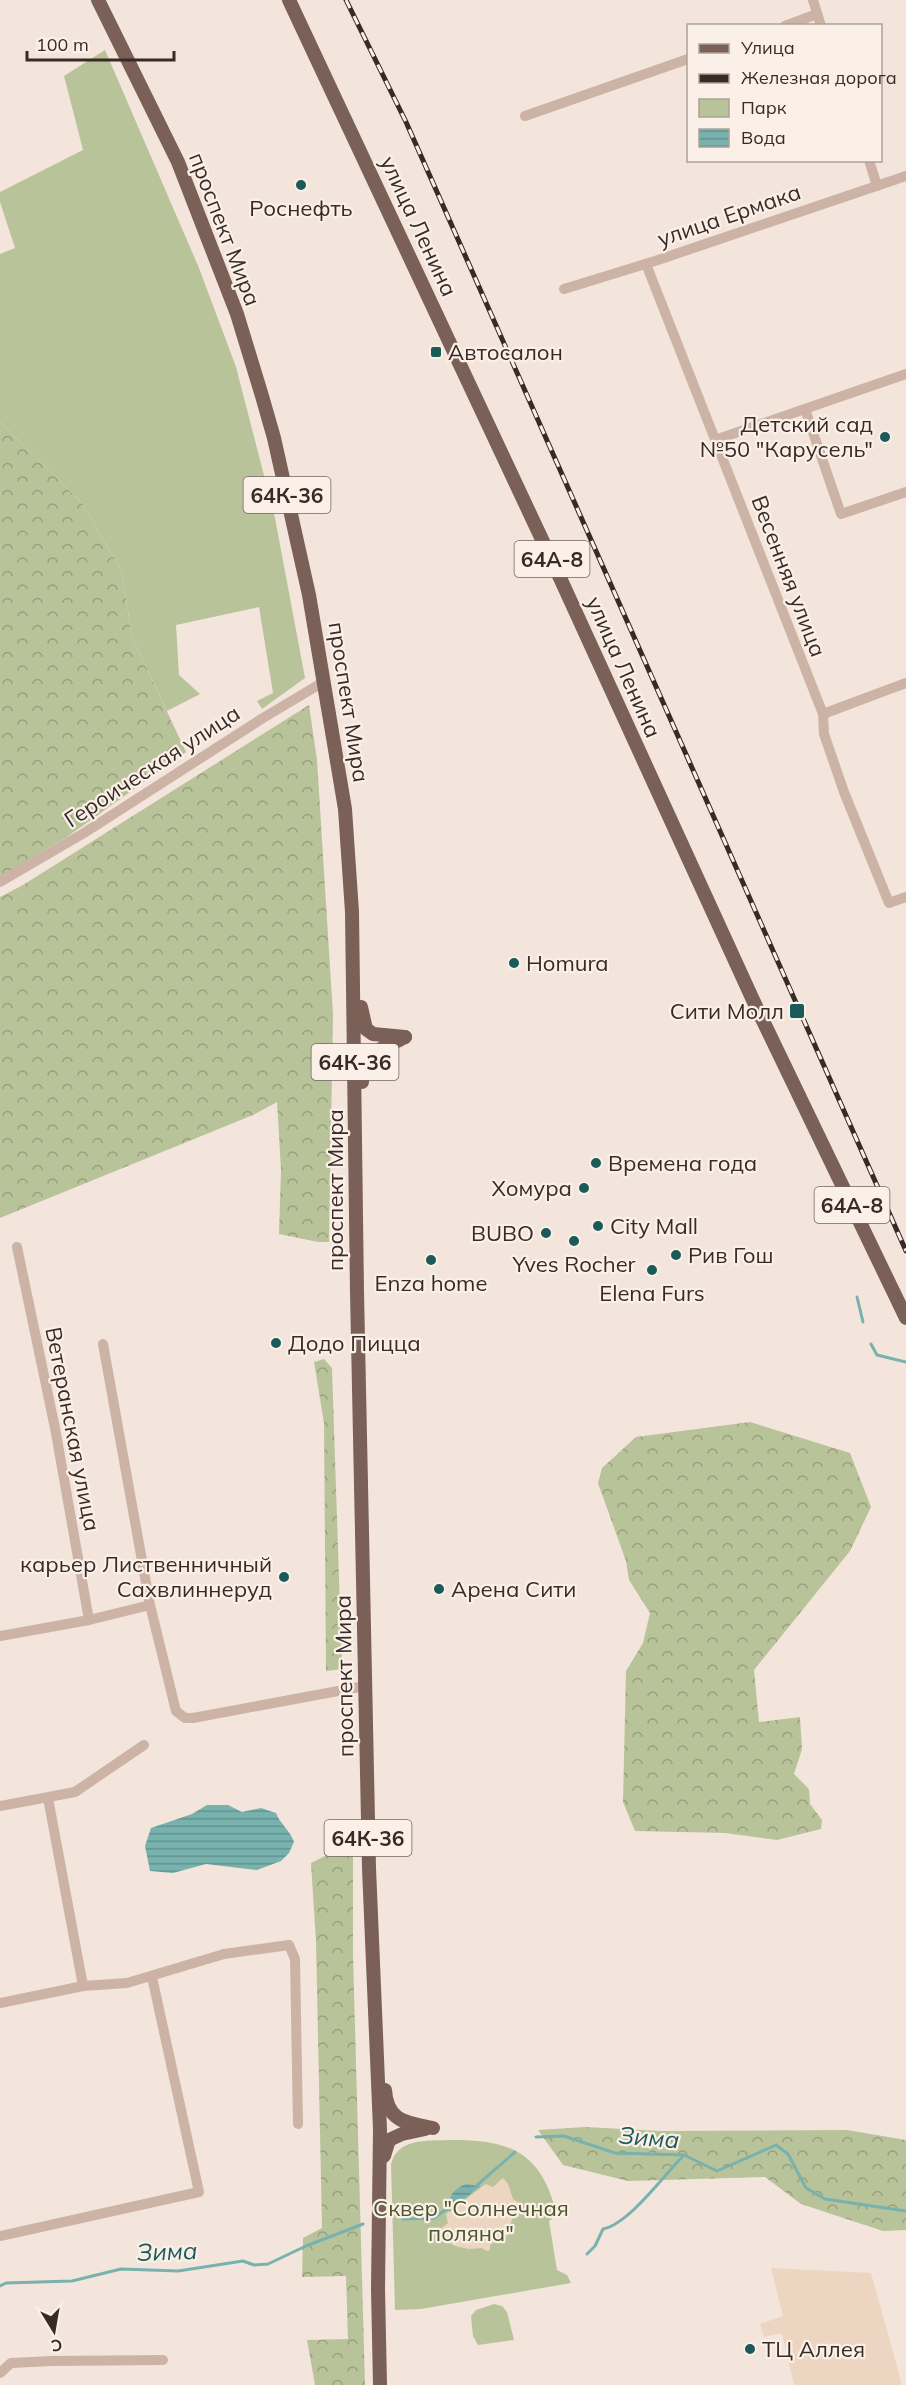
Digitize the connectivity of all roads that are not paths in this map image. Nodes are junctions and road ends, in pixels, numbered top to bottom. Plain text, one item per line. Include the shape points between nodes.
1 (98, 0) edge
2 (289, 0) edge
3 (813, 0) edge
4 (817, 14) junction
5 (790, 24) edge
6 (820, 24) edge
7 (687, 59) edge
8 (525, 116) dead end
9 (870, 162) edge
10 (906, 176) edge
11 (878, 186) junction
12 (646, 264) junction
13 (564, 289) dead end
14 (906, 374) edge
15 (805, 409) junction
16 (715, 440) junction
17 (906, 492) edge
18 (325, 681) junction
19 (906, 683) edge
20 (823, 714) junction
21 (0, 882) edge
22 (906, 897) edge
23 (353, 965) junction
24 (408, 1036) junction
25 (355, 1047) junction
26 (356, 1129) junction
27 (17, 1247) dead end
28 (906, 1318) edge
29 (103, 1344) dead end
30 (150, 1605) junction
31 (89, 1620) junction
32 (0, 1636) edge
33 (365, 1686) junction
34 (144, 1745) dead end
35 (48, 1798) junction
36 (0, 1806) edge
37 (152, 1977) junction
38 (83, 1986) junction
39 (0, 2003) edge
40 (376, 2036) junction
41 (298, 2124) dead end
42 (433, 2128) junction
43 (380, 2129) junction
44 (379, 2202) junction
45 (0, 2236) edge
46 (163, 2360) dead end
47 (0, 2373) edge
48 (380, 2385) edge

1 - 18 main road, проспект Мира / 64К-36 via 178,162 237,314 274,438
2 - 28 main road, улица Ленина / 64А-8 via 753,1000
3 - 4 street
4 - 5 street
4 - 6 street
7 - 8 street
9 - 11 street
10 - 11 street, улица Ермака
11 - 12 street, улица Ермака
12 - 13 street, улица Ермака
12 - 16 street, Весенняя улица
14 - 15 street
15 - 16 street
15 - 17 street via 841,514
16 - 20 street, Весенняя улица
18 - 21 street, Героическая улица
18 - 23 main road, проспект Мира / 64К-36 via 345,809
19 - 20 street
20 - 22 street, Весенняя улица via 824,734 844,792 889,903
23 - 24 main road via 361,987 366,1029 373,1034
23 - 25 main road, проспект Мира / 64К-36
24 - 25 main road
24 - 26 main road via 368,1057
25 - 26 main road, проспект Мира / 64К-36
26 - 33 main road, проспект Мира / 64К-36
27 - 31 street, Ветеранская улица via 55,1428
29 - 30 street
30 - 31 street
30 - 33 street via 176,1711 185,1718
31 - 32 street
33 - 40 main road, проспект Мира / 64К-36
34 - 35 street via 75,1792
35 - 36 street
35 - 38 street
37 - 38 street
37 - 41 street via 224,1954 289,1945 295,1959
37 - 45 street via 199,2192
38 - 39 street
40 - 42 main road via 383,2055 389,2109 402,2122
40 - 43 main road, проспект Мира / 64К-36
42 - 43 main road
42 - 44 main road via 389,2140 384,2151 384,2183
43 - 44 main road, проспект Мира / 64К-36
44 - 48 main road, проспект Мира / 64К-36
46 - 47 street via 11,2363

